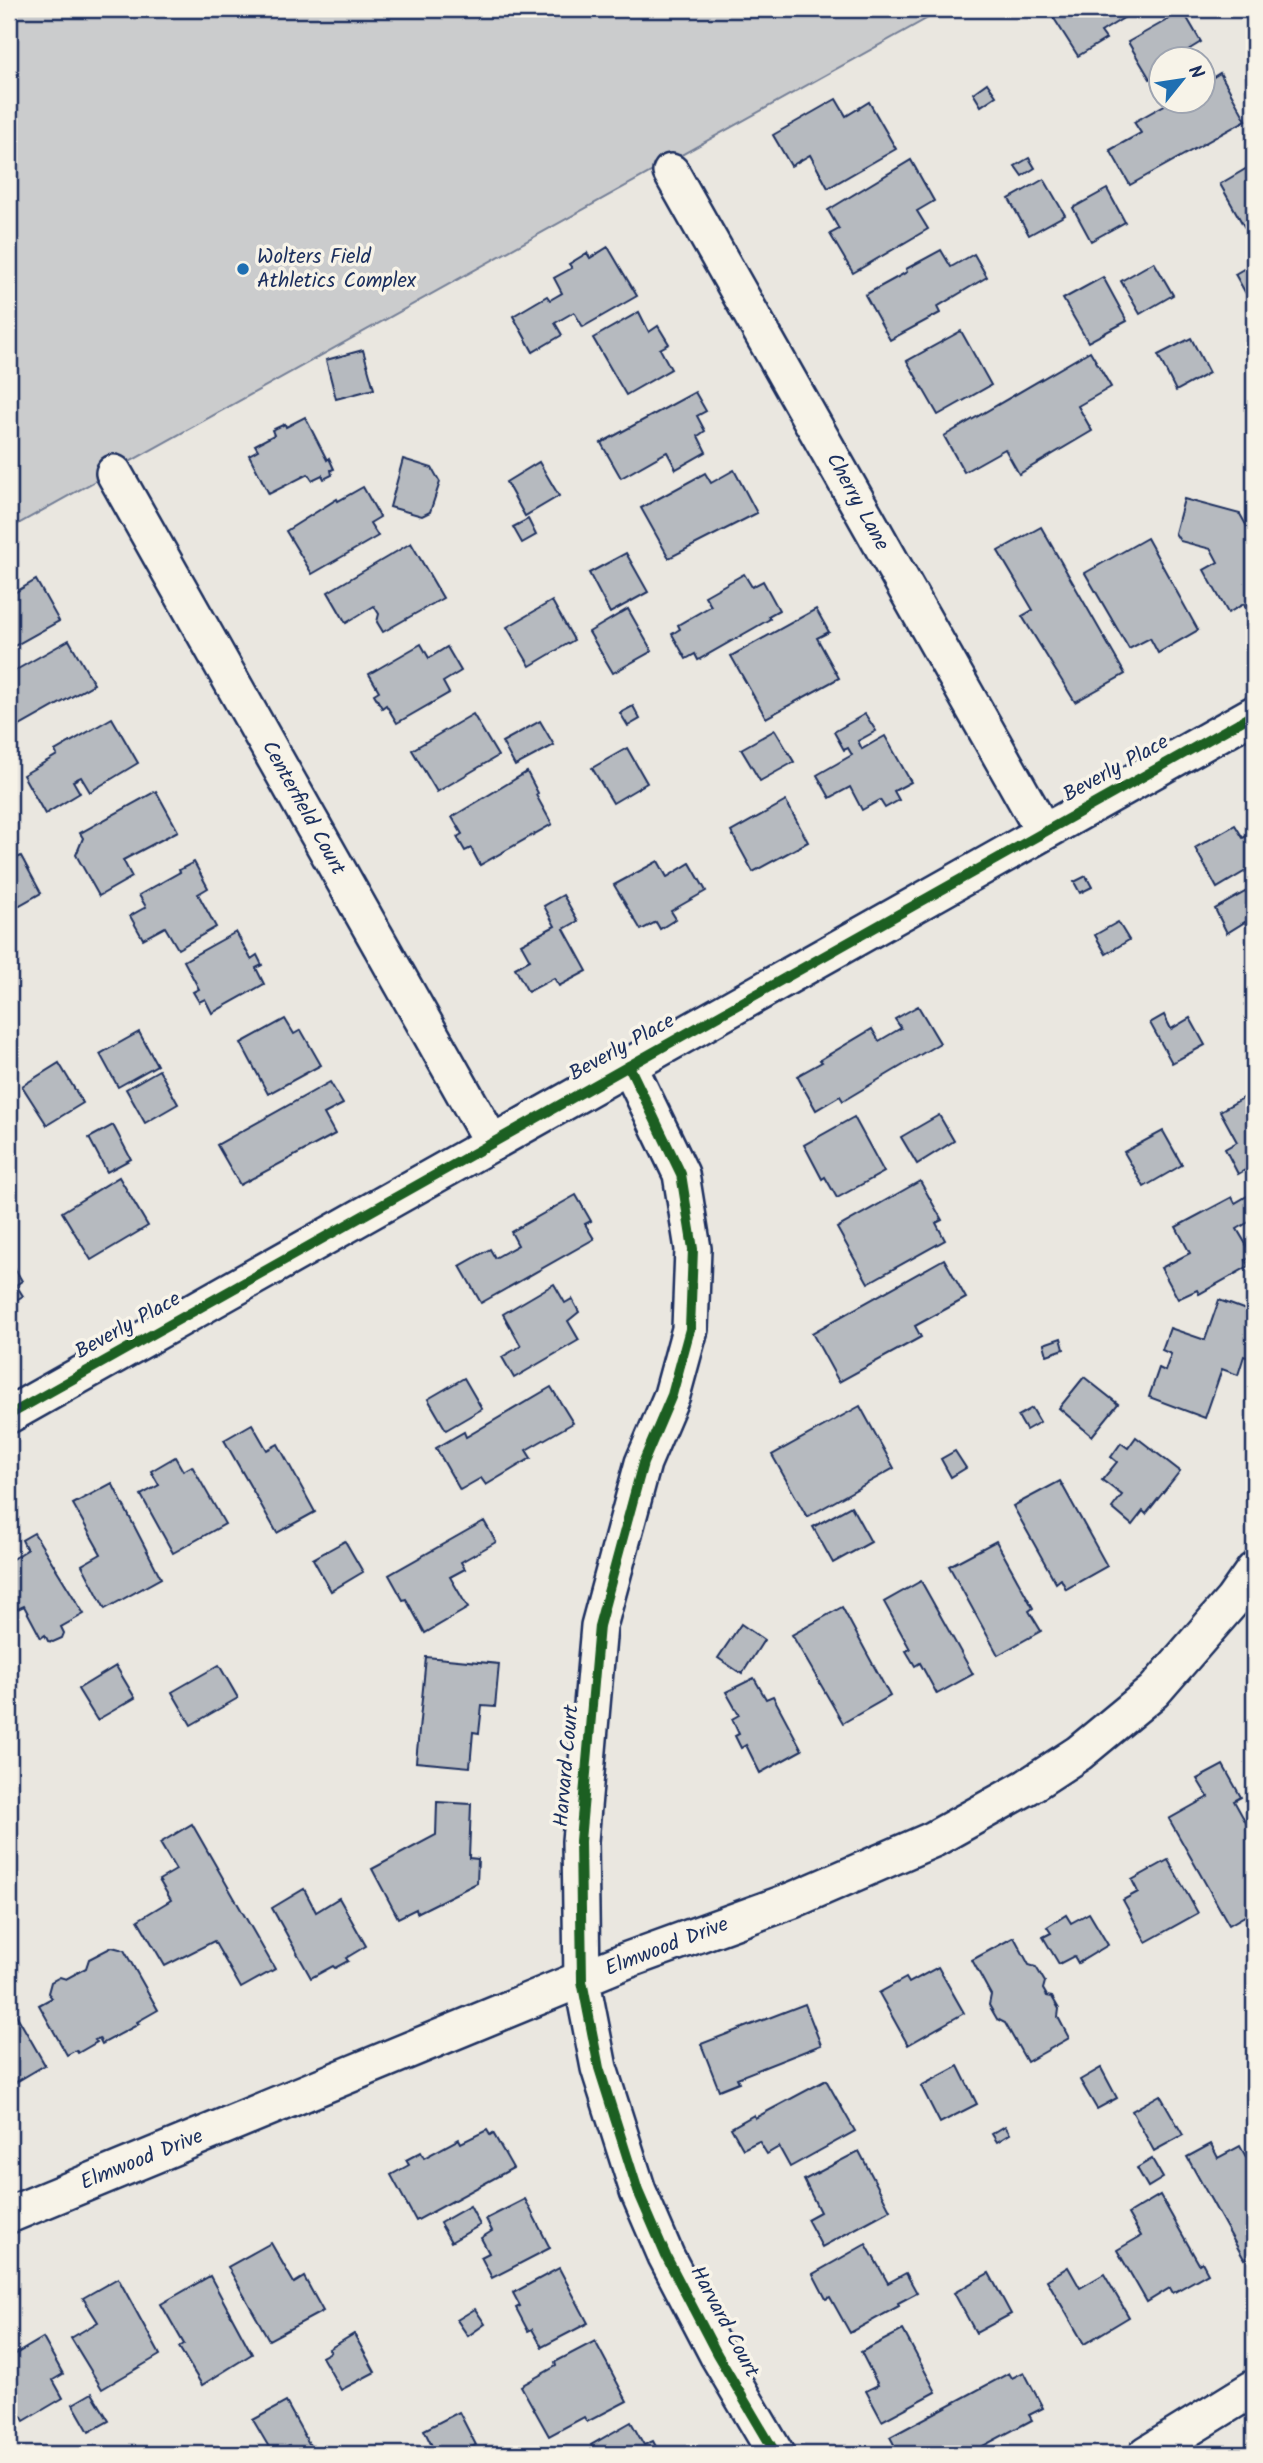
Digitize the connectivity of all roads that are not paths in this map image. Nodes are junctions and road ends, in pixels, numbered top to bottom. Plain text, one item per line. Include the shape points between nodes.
1 (671, 173) dead end
2 (114, 473) dead end
3 (1254, 714) edge
4 (1044, 831) junction
5 (629, 1066) junction
6 (492, 1143) junction
7 (9, 1415) edge
8 (1254, 1570) edge
9 (582, 1981) junction
10 (9, 2215) edge
11 (1254, 2388) edge
12 (776, 2454) edge
13 (1147, 2454) edge

1 - 4 street, Cherry Lane
2 - 6 street, Centerfield Court
3 - 4 street, Beverly Place
4 - 5 street, Beverly Place
5 - 6 street, Beverly Place
5 - 9 street, Harvard Court via 681,1174 693,1249 690,1329 672,1395 643,1463 599,1626 580,1841
6 - 7 street, Beverly Place
8 - 9 street, Elmwood Drive via 1154,1691 1079,1753 1027,1787 934,1839 793,1900
9 - 10 street, Elmwood Drive
9 - 12 street, Harvard Court via 599,2068 638,2192 717,2354
11 - 13 street

